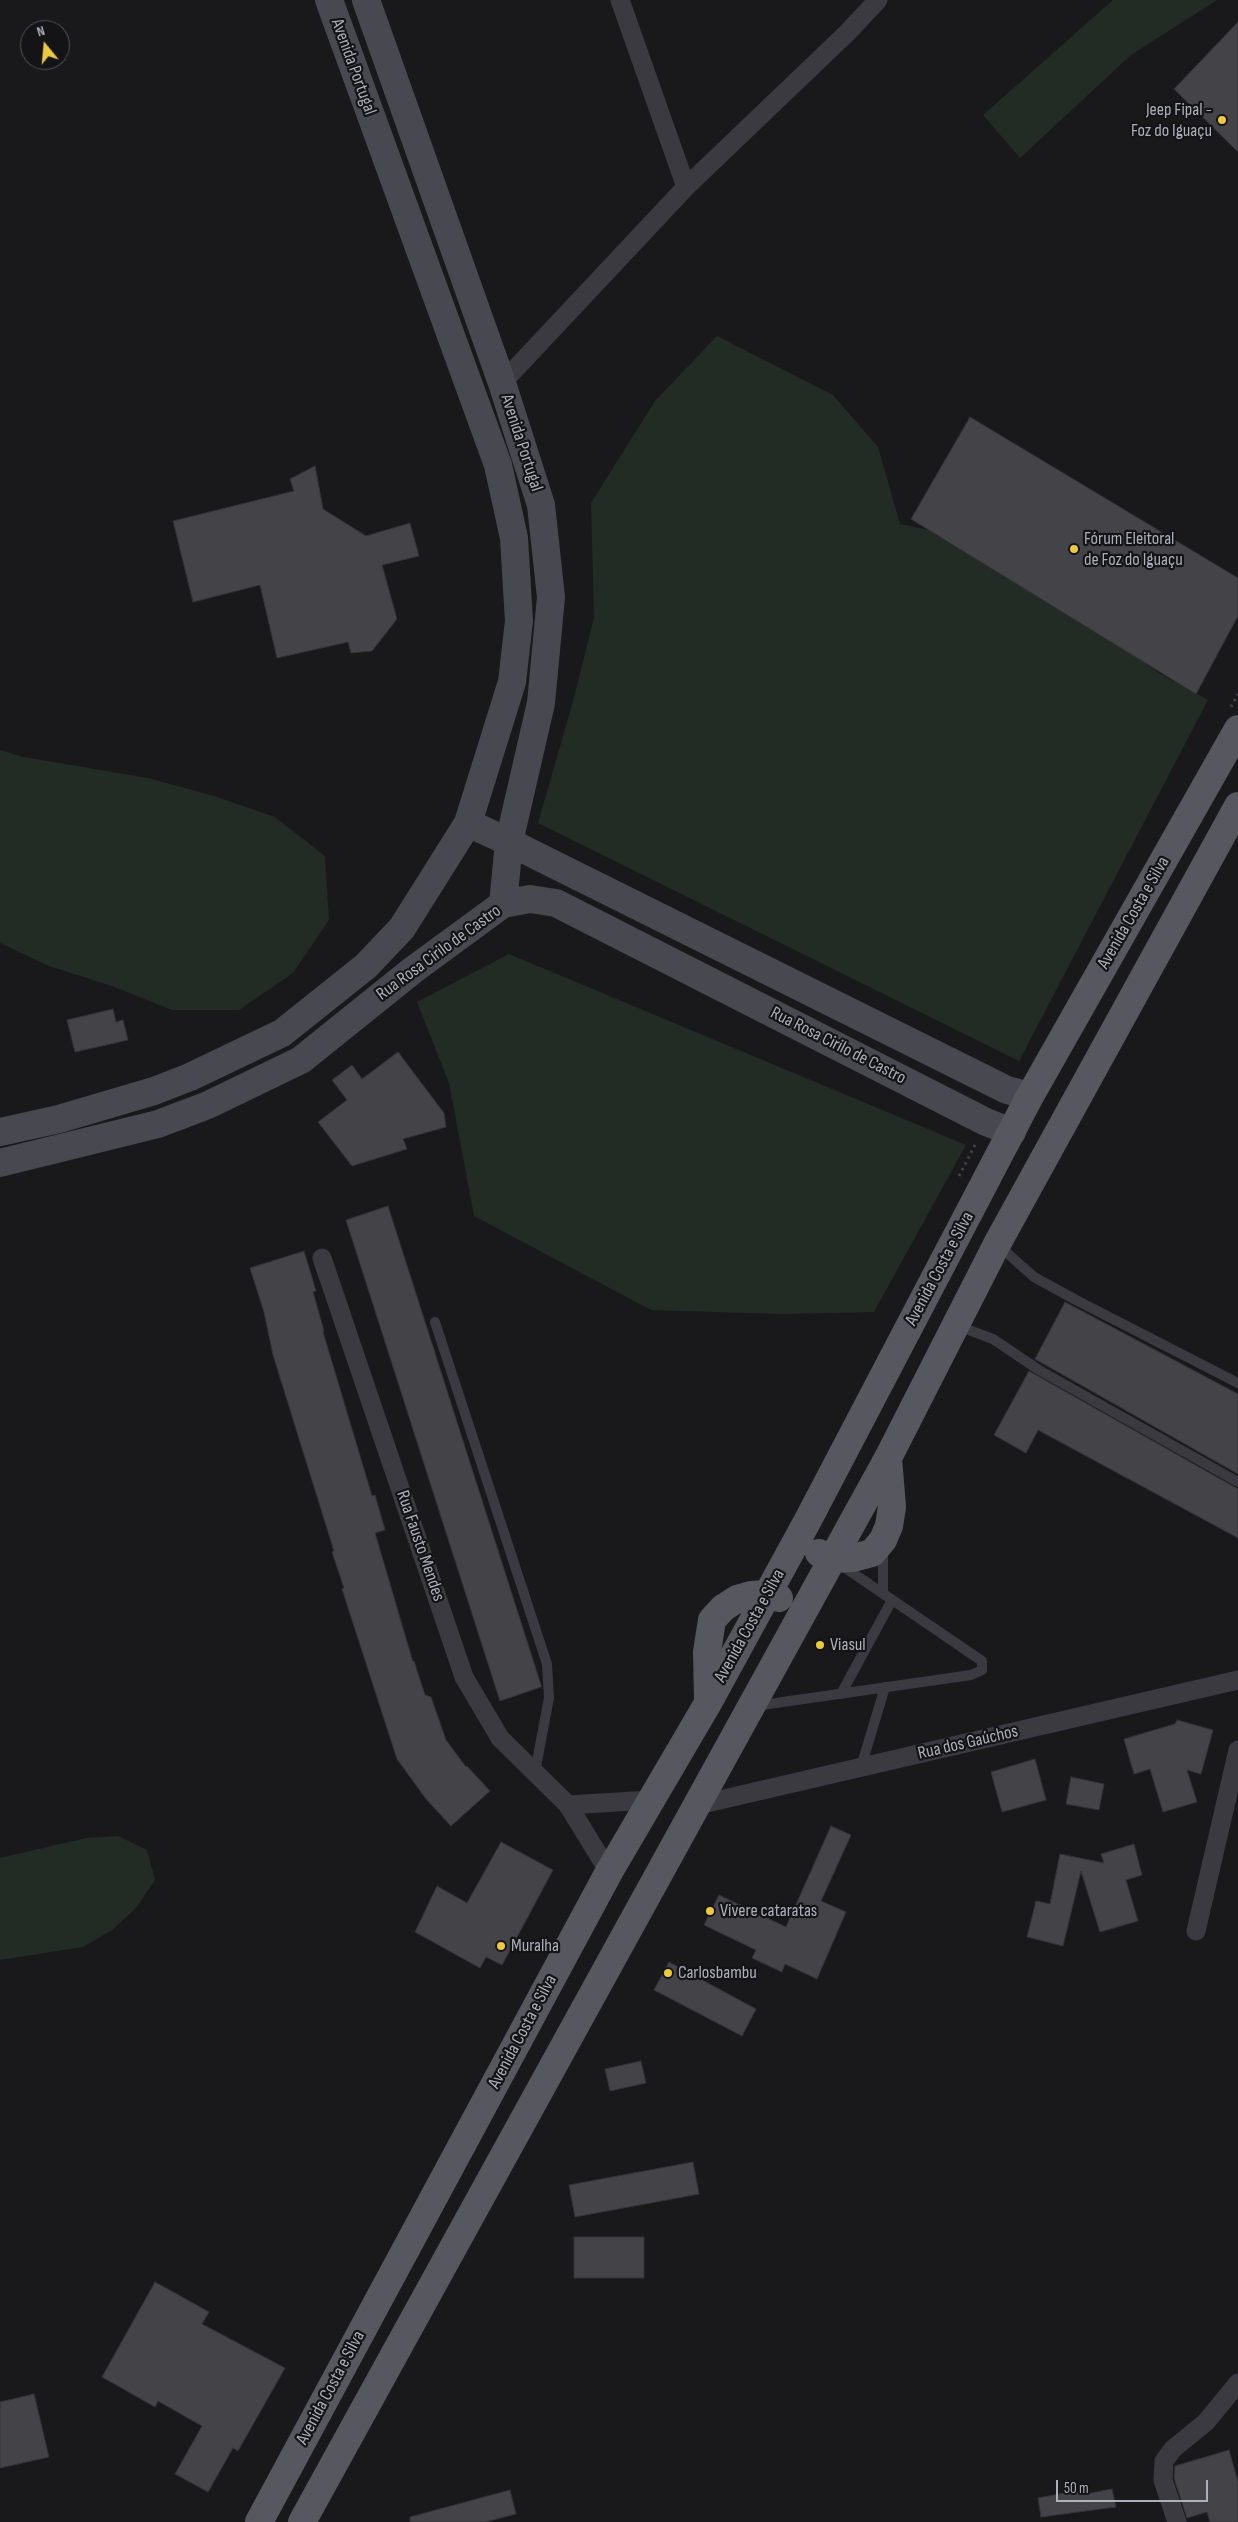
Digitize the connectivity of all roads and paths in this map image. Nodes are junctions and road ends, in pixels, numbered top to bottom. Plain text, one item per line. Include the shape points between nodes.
1 (329, 0) edge
2 (366, 0) edge
3 (620, 0) edge
4 (878, 0) edge
5 (686, 187) junction
6 (502, 383) junction
7 (1238, 729) edge
8 (1238, 806) edge
9 (468, 824) junction
10 (509, 842) junction
11 (503, 904) junction
12 (282, 1032) junction
13 (301, 1060) junction
14 (1030, 1096) junction
15 (59, 1119) junction
16 (0, 1132) edge
17 (1012, 1132) junction
18 (65, 1148) junction
19 (0, 1163) edge
20 (997, 1244) junction
21 (322, 1258) dead end
22 (435, 1322) dead end
23 (954, 1325) junction
24 (1238, 1383) edge
25 (888, 1458) junction
26 (1238, 1482) edge
27 (808, 1520) junction
28 (883, 1540) junction
29 (832, 1559) junction
30 (883, 1593) junction
31 (767, 1594) junction
32 (892, 1600) junction
33 (796, 1625) junction
34 (1238, 1680) edge
35 (885, 1687) junction
36 (841, 1694) junction
37 (708, 1703) junction
38 (752, 1706) junction
39 (1238, 1750) edge
40 (861, 1767) junction
41 (535, 1772) junction
42 (650, 1800) junction
43 (568, 1805) junction
44 (698, 1805) junction
45 (609, 1872) junction
46 (1196, 1931) dead end
47 (1238, 2383) edge
48 (259, 2522) edge
49 (302, 2522) edge
50 (1177, 2522) edge

1 - 9 main road, Avenida Portugal via 498,465 514,538 519,621 512,682
2 - 6 main road, Avenida Portugal
3 - 5 street
4 - 5 street
5 - 6 street
6 - 10 main road, Avenida Portugal via 541,505 551,597 541,703
7 - 14 main road, Avenida Costa e Silva
8 - 20 main road
9 - 10 main road
9 - 12 main road, Avenida Portugal via 402,928 366,966
10 - 11 main road, Avenida Portugal
10 - 14 main road via 1007,1090
11 - 13 main road, Rua Rosa Cirilo de Castro via 413,970
11 - 17 main road, Rua Rosa Cirilo de Castro via 530,899 556,903 978,1118
12 - 13 main road
12 - 15 main road, Avenida Portugal via 190,1077
13 - 18 main road, Rua Rosa Cirilo de Castro via 208,1105 158,1124
14 - 17 main road, Avenida Costa e Silva
15 - 16 main road, Avenida Portugal
15 - 18 main road
17 - 27 main road, Avenida Costa e Silva
18 - 19 main road, Rua Rosa Cirilo de Castro
20 - 23 main road
20 - 24 lane via 1034,1277
21 - 41 street, Rua Fausto Mendes via 464,1676 500,1738
22 - 41 lane via 547,1664 549,1698
23 - 25 main road
23 - 26 lane via 993,1339 1039,1370
25 - 28 main road via 892,1507
25 - 29 main road
27 - 29 main road via 815,1551
27 - 31 main road, Avenida Costa e Silva
28 - 29 main road via 872,1553
28 - 30 lane
29 - 30 lane
29 - 33 main road
30 - 32 lane
31 - 33 main road via 793,1609
31 - 37 main road, Avenida Costa e Silva
31 - 37 main road via 737,1599 712,1620 707,1652
32 - 35 lane via 982,1661 982,1670 971,1676
32 - 36 lane
33 - 38 main road
34 - 40 street, Rua dos Gaúchos
35 - 36 lane
35 - 40 lane
36 - 38 lane
37 - 42 main road, Avenida Costa e Silva
38 - 44 main road
39 - 46 street
40 - 44 street, Rua dos Gaúchos
41 - 43 street, Rua Fausto Mendes
42 - 43 street
42 - 45 main road, Avenida Costa e Silva
43 - 45 street, Rua Fausto Mendes
44 - 49 main road
45 - 48 main road, Avenida Costa e Silva
47 - 50 street via 1206,2422 1173,2449 1164,2461 1163,2480

